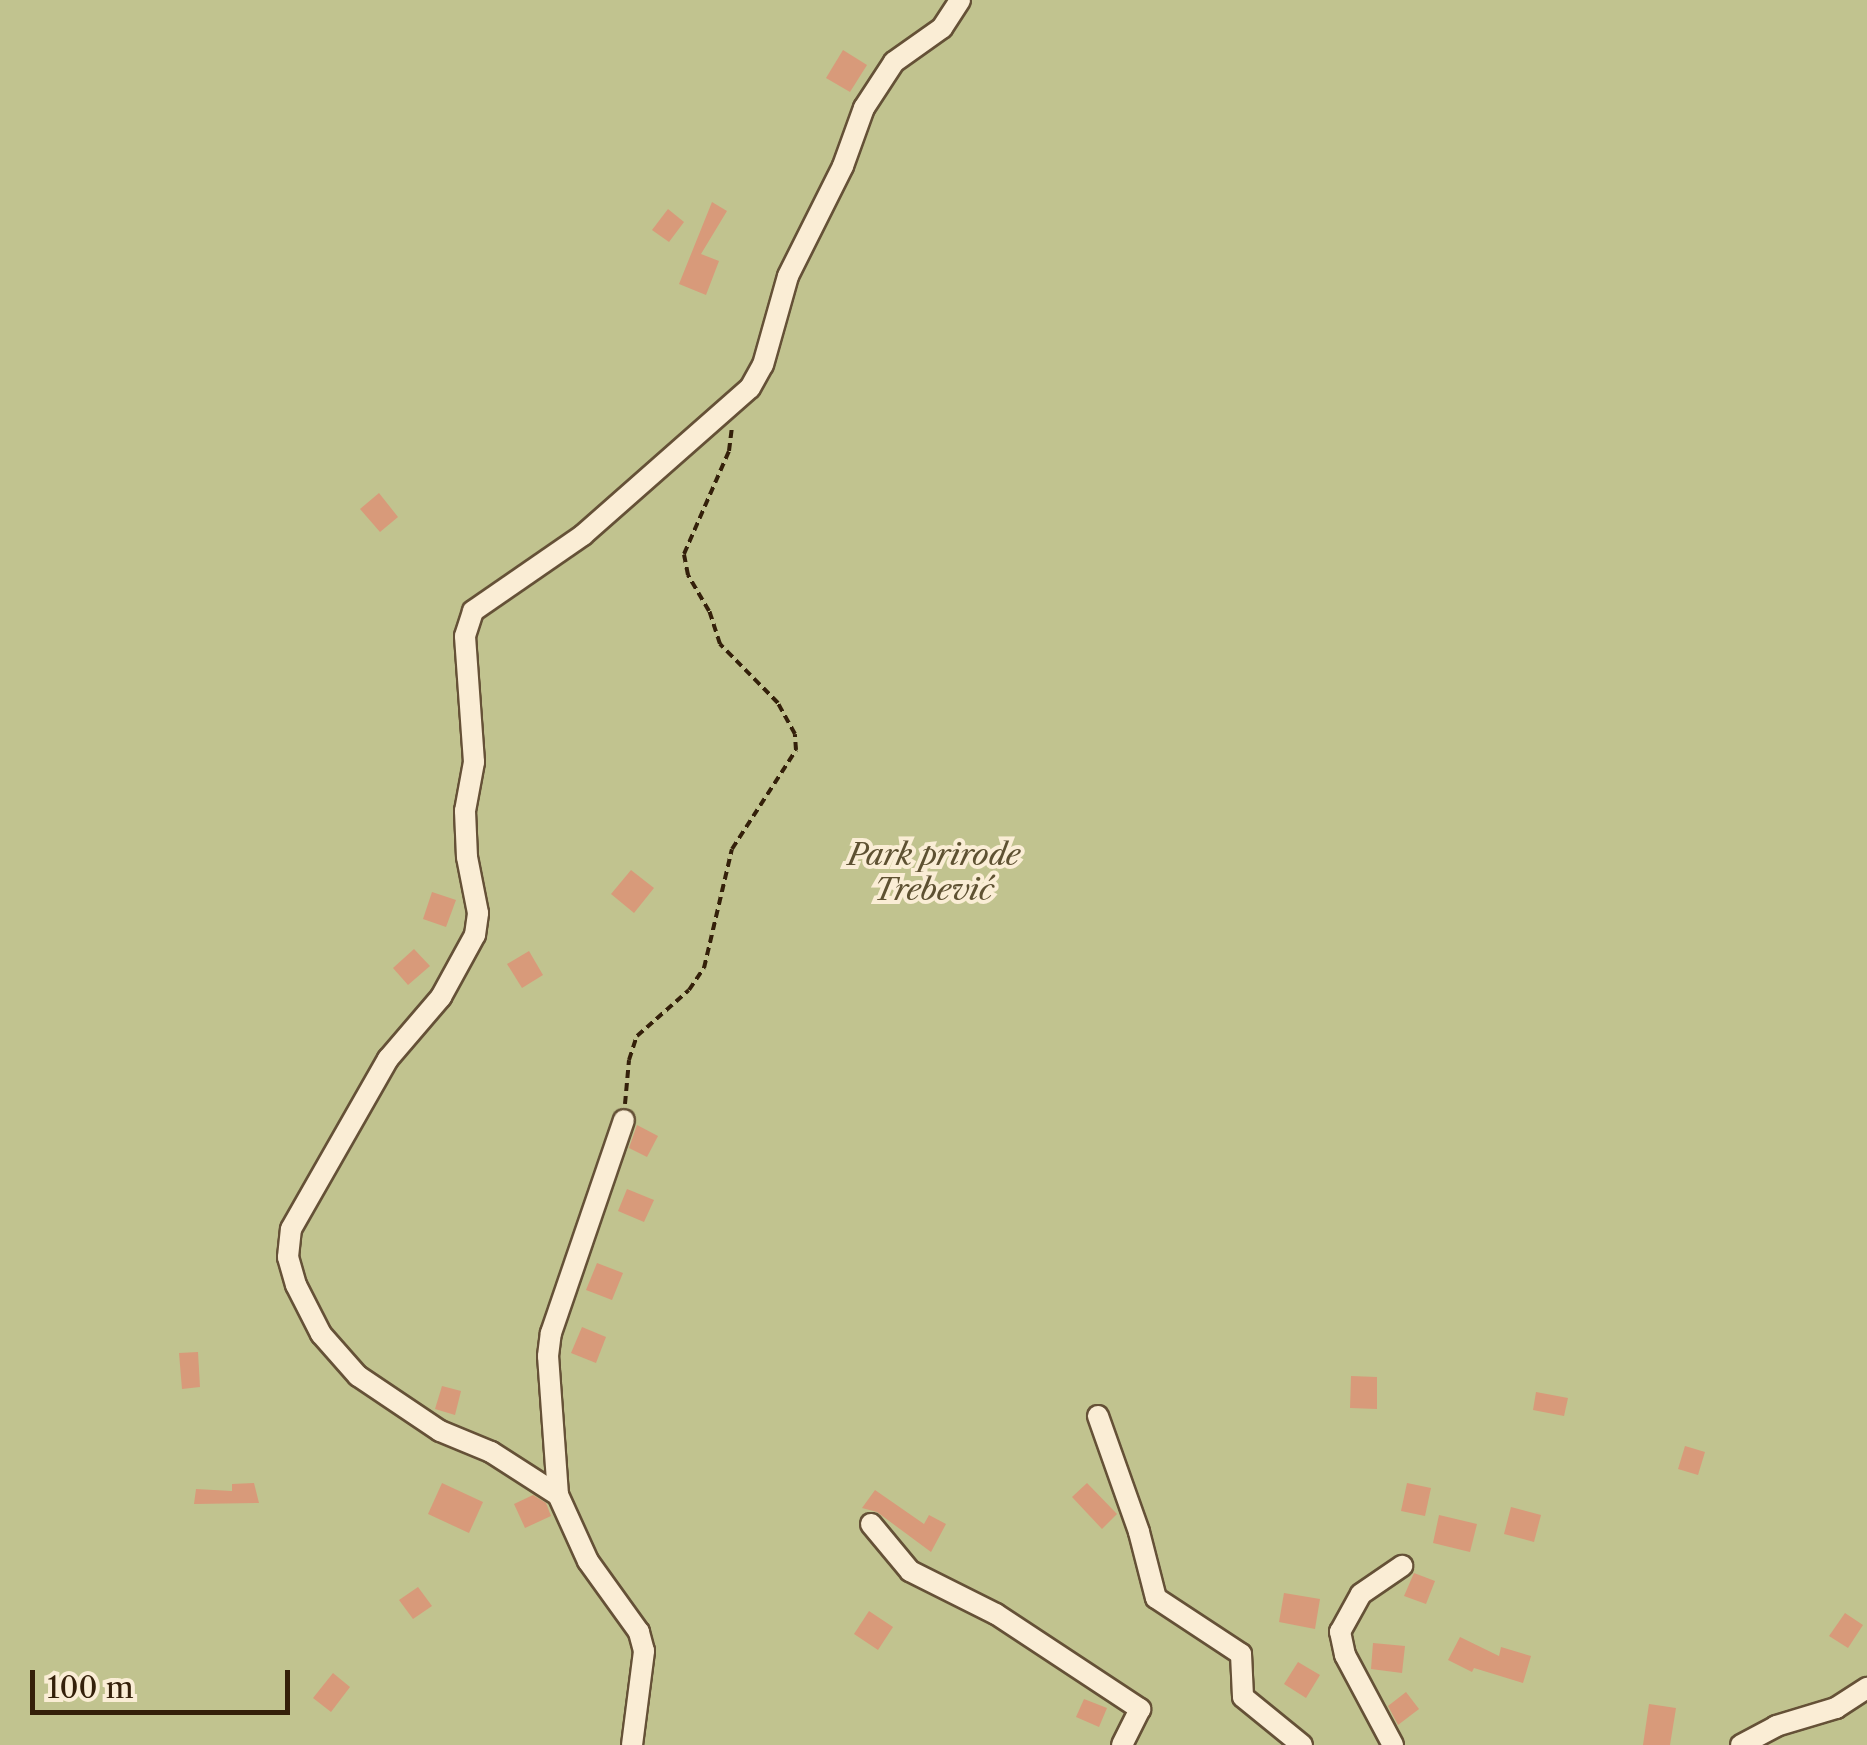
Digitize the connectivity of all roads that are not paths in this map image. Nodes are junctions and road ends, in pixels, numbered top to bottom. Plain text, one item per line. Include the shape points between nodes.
1 (960, 0) edge
2 (624, 1120) road end
3 (1098, 1416) dead end
4 (558, 1495) junction
5 (871, 1524) dead end
6 (1402, 1566) dead end
7 (1867, 1688) edge
8 (632, 1745) edge
9 (1122, 1745) edge
10 (1302, 1745) edge
11 (1393, 1745) edge
12 (1742, 1745) edge

1 - 4 street via 942,28 894,62 864,108 788,276 750,388 583,536 473,611 466,636 474,762 465,810 475,935 441,997 388,1059 292,1229 288,1257 296,1285 321,1334 358,1376 440,1431 491,1452
2 - 4 street via 551,1332
3 - 10 street via 1156,1598 1241,1654 1243,1697
4 - 8 street via 588,1560 639,1632 644,1651
5 - 9 street via 910,1572 996,1614 1140,1709
6 - 11 street via 1361,1594 1340,1632 1344,1655
7 - 12 street via 1836,1708 1776,1726

